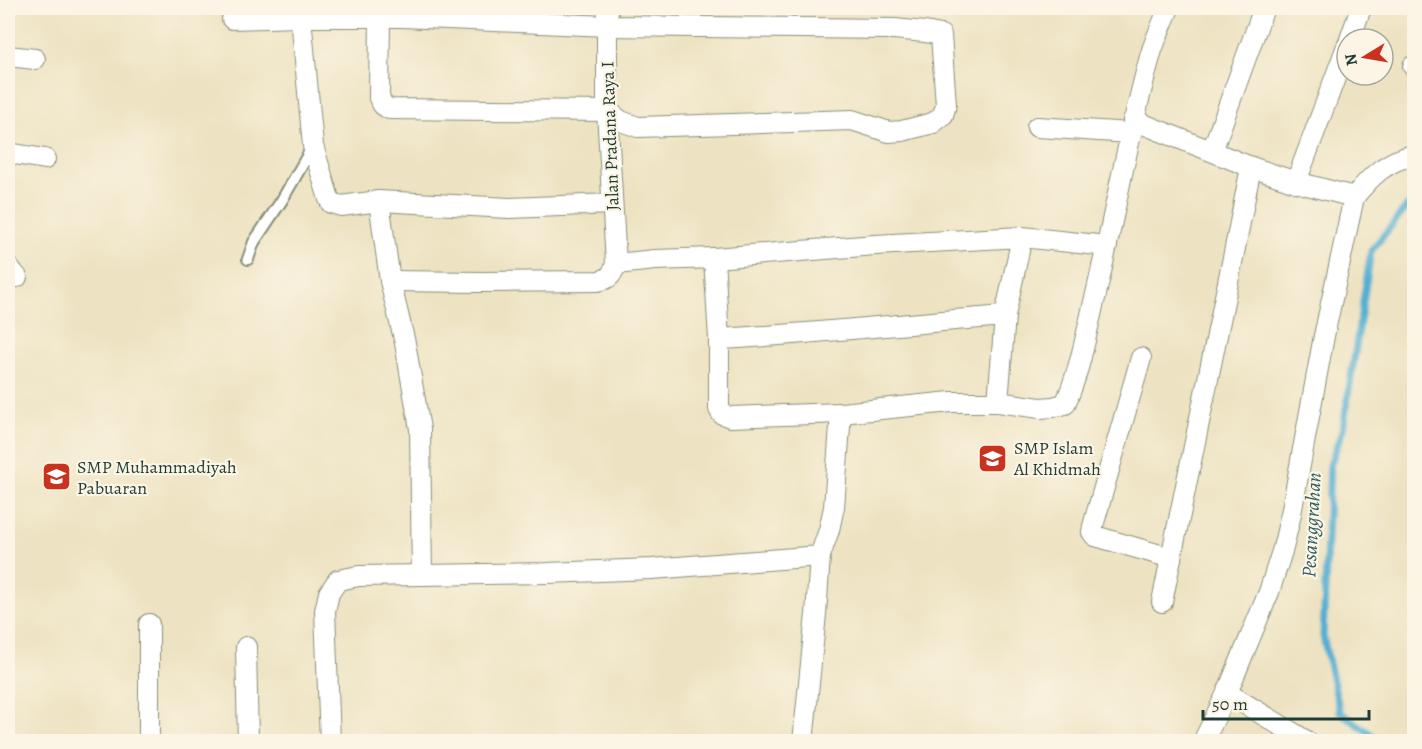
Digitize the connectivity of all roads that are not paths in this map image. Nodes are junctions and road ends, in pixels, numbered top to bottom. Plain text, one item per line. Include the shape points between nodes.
1 (1168, 8) edge
2 (1264, 8) edge
3 (1361, 8) edge
4 (402, 12) edge
5 (301, 17) junction
6 (380, 17) junction
7 (608, 17) edge
8 (232, 19) dead end
9 (1354, 27) edge
10 (8, 56) edge
11 (35, 59) dead end
12 (1335, 78) edge
13 (607, 111) junction
14 (1037, 127) dead end
15 (1132, 127) junction
16 (313, 146) junction
17 (1212, 151) junction
18 (8, 153) edge
19 (1414, 154) edge
20 (45, 159) dead end
21 (1251, 167) junction
22 (1296, 182) junction
23 (1354, 197) junction
24 (379, 201) junction
25 (612, 204) junction
26 (1022, 237) junction
27 (1107, 246) junction
28 (714, 258) junction
29 (248, 259) dead end
30 (616, 264) junction
31 (390, 281) junction
32 (1005, 316) junction
33 (719, 339) junction
34 (1141, 358) dead end
35 (998, 402) junction
36 (841, 413) junction
37 (820, 556) junction
38 (1171, 558) junction
39 (422, 574) junction
40 (1162, 602) dead end
41 (149, 624) dead end
42 (246, 647) dead end
43 (1227, 693) junction
44 (149, 741) edge
45 (248, 741) edge
46 (330, 741) edge
47 (803, 741) edge
48 (1203, 741) edge
49 (1304, 741) edge

1 - 15 street
2 - 17 street
3 - 9 street
4 - 6 street
4 - 7 street
5 - 6 street
5 - 8 street
5 - 16 street
6 - 13 street via 379,98 389,109
7 - 13 street, Jalan Pradana Raya I
7 - 13 street via 894,29 941,35 946,105 943,115 933,123 889,132 852,120 638,127 621,122
10 - 11 street
12 - 22 street
13 - 25 street, Jalan Pradana Raya I
14 - 15 street
15 - 17 street
15 - 27 street
16 - 24 street via 331,203 340,206
16 - 29 lane via 254,242
17 - 21 street
18 - 20 street
19 - 23 street via 1382,168
21 - 22 street
21 - 38 street
22 - 23 street
23 - 43 street via 1283,548
24 - 25 street via 509,208
24 - 31 street
25 - 30 street, Jalan Pradana Raya I
26 - 27 street
26 - 28 street
26 - 32 street
27 - 35 street via 1065,404 1040,408
28 - 30 street
28 - 33 street
30 - 31 street via 607,279 598,281
31 - 39 street via 420,429
32 - 33 street
32 - 35 street
33 - 36 street via 722,414 729,417
34 - 38 street via 1092,532
35 - 36 street via 951,402
36 - 37 street via 834,507
37 - 39 street via 640,569
37 - 47 street
38 - 40 street
39 - 46 street via 338,580 329,593 325,611
41 - 44 street
42 - 45 street
43 - 48 street
43 - 49 street

